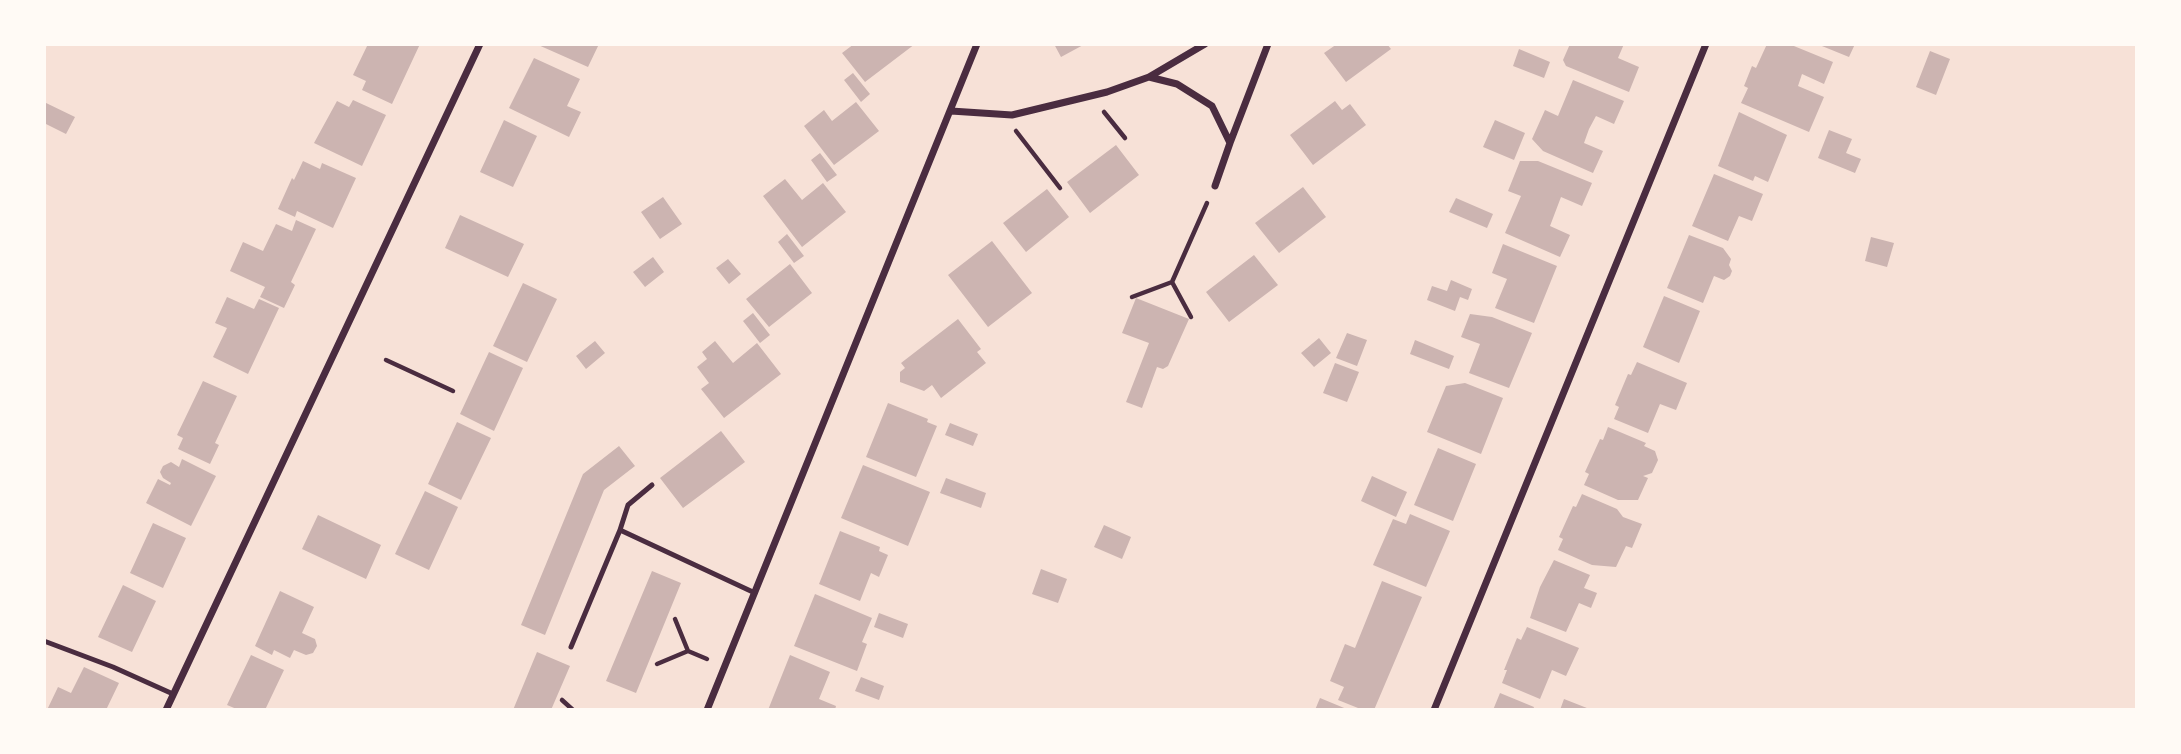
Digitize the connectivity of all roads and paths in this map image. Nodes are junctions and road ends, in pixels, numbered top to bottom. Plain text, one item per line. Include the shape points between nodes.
1 (480, 44) edge
2 (977, 44) edge
3 (1205, 44) edge
4 (1268, 44) edge
5 (1706, 44) edge
6 (1149, 77) junction
7 (1098, 107) dead end
8 (951, 111) junction
9 (1013, 128) dead end
10 (1125, 138) dead end
11 (1230, 143) junction
12 (1215, 186) dead end
13 (1060, 188) dead end
14 (1208, 201) dead end
15 (1172, 282) junction
16 (1132, 297) dead end
17 (1191, 317) dead end
18 (386, 360) dead end
19 (453, 391) dead end
20 (652, 485) dead end
21 (620, 530) junction
22 (755, 593) junction
23 (675, 619) dead end
24 (44, 641) edge
25 (571, 647) dead end
26 (688, 651) junction
27 (657, 664) dead end
28 (725, 666) junction
29 (173, 694) junction
30 (562, 700) dead end
31 (166, 710) edge
32 (573, 710) edge
33 (707, 710) edge
34 (1434, 710) edge

1 - 29 street
2 - 8 street
3 - 6 street
4 - 11 street
5 - 34 street
6 - 8 street via 1012,115
6 - 11 street via 1177,84 1212,106
7 - 10 path
8 - 22 street
9 - 13 path
11 - 12 street
14 - 15 path
15 - 16 path
15 - 17 path
18 - 19 path
20 - 21 lane via 628,506
21 - 22 lane
21 - 25 lane
22 - 28 street
23 - 26 path
24 - 29 lane
26 - 27 path
26 - 28 path
28 - 33 street
29 - 31 street
30 - 32 path

